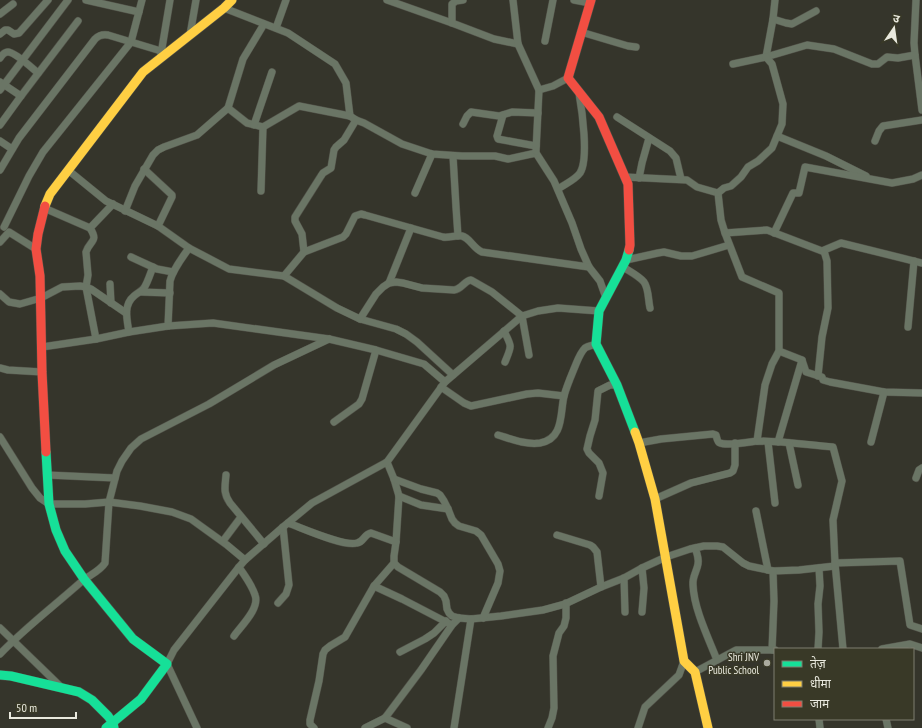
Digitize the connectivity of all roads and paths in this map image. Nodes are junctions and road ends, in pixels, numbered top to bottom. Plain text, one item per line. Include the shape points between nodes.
1 (48, 0) edge
2 (68, 0) edge
3 (86, 0) edge
4 (142, 0) edge
5 (170, 0) edge
6 (196, 0) edge
7 (232, 0) edge
8 (286, 0) edge
9 (387, 0) edge
10 (463, 0) edge
11 (513, 0) edge
12 (553, 0) edge
13 (574, 0) edge
14 (775, 0) edge
15 (590, 2) edge
16 (13, 4) dead end
17 (918, 4) edge
18 (224, 8) junction
19 (816, 11) dead end
20 (139, 12) junction
21 (0, 14) edge
22 (773, 19) junction
23 (78, 21) dead end
24 (452, 23) junction
25 (264, 24) junction
26 (276, 28) junction
27 (581, 32) junction
28 (0, 34) edge
29 (190, 35) junction
30 (545, 41) dead end
31 (131, 42) junction
32 (518, 44) junction
33 (636, 47) dead end
34 (160, 55) junction
35 (915, 55) junction
36 (766, 57) junction
37 (0, 58) edge
38 (22, 60) junction
39 (733, 64) dead end
40 (272, 72) dead end
41 (38, 73) junction
42 (568, 78) junction
43 (1, 86) edge
44 (539, 90) junction
45 (579, 91) junction
46 (20, 96) junction
47 (228, 108) junction
48 (922, 110) edge
49 (538, 113) junction
50 (503, 115) junction
51 (617, 116) dead end
52 (353, 118) junction
53 (922, 120) edge
54 (462, 124) dead end
55 (0, 125) edge
56 (254, 125) junction
57 (263, 127) junction
58 (777, 136) junction
59 (649, 138) junction
60 (0, 141) edge
61 (875, 141) dead end
62 (12, 150) junction
63 (536, 150) junction
64 (432, 154) junction
65 (453, 156) junction
66 (144, 169) junction
67 (0, 170) edge
68 (68, 170) junction
69 (922, 175) edge
70 (625, 177) junction
71 (639, 178) junction
72 (871, 179) junction
73 (681, 180) junction
74 (558, 189) junction
75 (261, 191) dead end
76 (415, 193) dead end
77 (718, 193) junction
78 (113, 204) junction
79 (44, 208) junction
80 (125, 211) junction
81 (158, 226) junction
82 (4, 228) edge
83 (90, 228) junction
84 (411, 228) junction
85 (725, 233) junction
86 (774, 233) junction
87 (458, 236) junction
88 (0, 242) edge
89 (730, 245) junction
90 (189, 248) junction
91 (36, 249) junction
92 (824, 251) junction
93 (304, 252) junction
94 (131, 257) dead end
95 (914, 261) junction
96 (922, 263) edge
97 (624, 264) junction
98 (153, 267) junction
99 (589, 267) junction
100 (173, 272) junction
101 (284, 276) junction
102 (389, 283) junction
103 (110, 284) dead end
104 (86, 287) junction
105 (141, 292) junction
106 (170, 293) junction
107 (0, 294) edge
108 (42, 298) junction
109 (606, 298) junction
110 (111, 303) junction
111 (650, 308) dead end
112 (599, 311) junction
113 (126, 313) junction
114 (522, 316) junction
115 (360, 319) junction
116 (168, 326) junction
117 (908, 327) dead end
118 (504, 331) junction
119 (129, 332) junction
120 (96, 339) junction
121 (329, 339) junction
122 (596, 344) junction
123 (42, 347) junction
124 (376, 350) junction
125 (778, 351) junction
126 (528, 356) dead end
127 (802, 360) junction
128 (505, 362) dead end
129 (0, 368) edge
130 (42, 372) junction
131 (453, 375) junction
132 (818, 376) junction
133 (443, 385) junction
134 (617, 385) junction
135 (884, 392) junction
136 (922, 393) edge
137 (564, 396) junction
138 (334, 422) dead end
139 (498, 435) dead end
140 (0, 437) edge
141 (757, 441) junction
142 (768, 442) junction
143 (778, 442) junction
144 (871, 442) dead end
145 (639, 443) junction
146 (790, 443) junction
147 (735, 444) junction
148 (387, 462) junction
149 (922, 468) edge
150 (47, 475) junction
151 (226, 475) dead end
152 (115, 478) junction
153 (916, 478) dead end
154 (394, 479) junction
155 (798, 485) dead end
156 (399, 496) junction
157 (599, 496) dead end
158 (655, 499) junction
159 (109, 502) junction
160 (49, 504) junction
161 (775, 504) dead end
162 (448, 509) junction
163 (756, 511) dead end
164 (241, 517) junction
165 (285, 525) junction
166 (557, 535) dead end
167 (223, 541) junction
168 (396, 542) junction
169 (264, 544) junction
170 (695, 548) junction
171 (666, 557) junction
172 (245, 560) junction
173 (394, 563) junction
174 (835, 564) junction
175 (239, 567) junction
176 (642, 568) junction
177 (819, 568) junction
178 (770, 570) junction
179 (624, 578) junction
180 (84, 579) junction
181 (374, 586) junction
182 (601, 587) junction
183 (278, 603) dead end
184 (566, 603) junction
185 (625, 612) dead end
186 (642, 612) dead end
187 (459, 618) junction
188 (483, 618) junction
189 (471, 620) junction
190 (449, 623) junction
191 (0, 628) edge
192 (922, 629) edge
193 (234, 636) dead end
194 (13, 640) junction
195 (818, 648) edge
196 (843, 648) edge
197 (888, 648) edge
198 (922, 648) edge
199 (774, 650) edge
200 (400, 652) dead end
201 (0, 654) edge
202 (717, 660) junction
203 (684, 661) junction
204 (166, 664) junction
205 (695, 672) junction
206 (0, 675) edge
207 (61, 687) junction
208 (385, 718) junction
209 (111, 726) edge
210 (197, 728) edge
211 (314, 728) edge
212 (365, 728) edge
213 (407, 728) edge
214 (454, 728) edge
215 (548, 728) edge
216 (638, 728) edge
217 (708, 728) edge

1 - 28 street via 19,33 14,34 5,30
2 - 38 street
3 - 20 street
4 - 20 street
5 - 34 street
6 - 29 street
7 - 18 street
8 - 26 street
9 - 24 street
10 - 24 street via 456,0 452,4
11 - 32 street
12 - 30 street
13 - 15 street
14 - 22 street
15 - 27 street
16 - 21 street
17 - 35 street
18 - 25 street
18 - 29 street
19 - 22 street via 792,24
20 - 31 street
22 - 36 street
23 - 41 street
24 - 32 street via 494,39
25 - 26 street
25 - 47 street via 243,59
26 - 52 street via 335,64 346,83
27 - 33 street
27 - 42 street
29 - 34 street
31 - 34 street
31 - 62 street via 103,34 98,36
31 - 82 street via 43,152 28,176
32 - 44 street
34 - 68 street via 143,72
35 - 36 street via 887,57 878,64 872,64 834,49 807,45
35 - 48 street
36 - 39 street
36 - 58 street via 772,64 783,104 782,124
37 - 38 street via 8,52
38 - 41 street
38 - 43 street
40 - 56 street
41 - 46 street
42 - 44 street
42 - 45 street
43 - 46 street
44 - 49 street
45 - 70 street via 599,117
45 - 74 street via 584,126 583,164 579,174
46 - 55 street
47 - 56 street via 247,123
47 - 66 street via 197,135 158,150
49 - 50 street via 510,112
49 - 63 street
50 - 54 street via 471,112
50 - 63 street via 497,138
51 - 59 street
52 - 57 street via 299,106
52 - 64 street via 402,144
52 - 93 street via 344,140 334,150 331,168 321,176 295,217 302,234
53 - 61 street via 883,126
56 - 57 street
57 - 75 street
58 - 72 street via 826,156
58 - 77 street via 772,148 748,167 742,177
59 - 71 street
59 - 73 street via 670,151 676,158
60 - 62 street
62 - 67 street
63 - 65 street via 508,159 495,156
63 - 74 street
64 - 65 street
64 - 76 street
65 - 87 street
66 - 80 street
66 - 81 street via 172,195
68 - 78 street
68 - 79 street via 50,194
69 - 72 street via 892,183
70 - 71 street
70 - 97 street via 628,184 630,245
71 - 73 street
72 - 86 street via 805,167 799,193 793,193
73 - 77 street
74 - 99 street
77 - 85 street
78 - 80 street
78 - 83 street
79 - 83 street
79 - 91 street
80 - 81 street
81 - 90 street
82 - 88 street
82 - 91 street
83 - 104 street via 95,236 86,252
84 - 87 street via 443,237
84 - 93 street via 361,214 355,216 343,237
84 - 102 street
85 - 86 street via 767,230
85 - 89 street
86 - 92 street
87 - 99 street via 468,239 482,252
89 - 97 street via 687,257 664,252
89 - 125 street via 742,277 779,292
90 - 100 street
90 - 101 street via 229,269
91 - 108 street
92 - 95 street via 841,243
92 - 132 street via 827,261 828,308
93 - 101 street
94 - 98 street
95 - 96 street
95 - 117 street
97 - 109 street
97 - 111 street via 645,283
98 - 100 street
98 - 105 street
99 - 109 street via 600,281
100 - 106 street
101 - 115 street
102 - 114 street via 454,290 467,280 471,280 492,292
102 - 115 street via 376,294
103 - 110 street
104 - 108 street via 62,287
104 - 110 street
104 - 120 street
105 - 106 street
105 - 113 street via 135,294
106 - 116 street
107 - 108 street via 10,302 20,304
108 - 123 street
109 - 112 street
110 - 113 street
112 - 114 street via 558,308
112 - 122 street
113 - 119 street
114 - 118 street
114 - 126 street
115 - 131 street via 406,334
116 - 119 street
116 - 121 street via 213,323
118 - 128 street via 510,344
118 - 131 street
119 - 120 street
120 - 123 street
121 - 124 street
121 - 152 street via 274,365 211,403 141,439 122,461
122 - 134 street
122 - 137 street via 585,348 579,357
123 - 130 street
124 - 133 street via 424,364
124 - 138 street via 362,399
125 - 127 street
125 - 141 street via 765,385
127 - 132 street via 806,372
127 - 143 street
129 - 130 street
130 - 150 street
131 - 133 street
132 - 135 street via 830,382
133 - 137 street via 471,406 527,394
133 - 148 street
134 - 145 street
134 - 157 street via 610,385 598,391 595,420 587,449 599,463 603,473
135 - 136 street
135 - 144 street
137 - 139 street via 560,422 550,440 534,444
140 - 160 street via 32,488
141 - 142 street
141 - 147 street
142 - 143 street
142 - 161 street
143 - 146 street
145 - 147 street via 713,434 719,443
145 - 158 street
146 - 155 street
146 - 174 street via 833,447 842,481 833,520
147 - 158 street via 733,471 691,483
148 - 154 street
148 - 165 street via 312,503
149 - 153 street
150 - 152 street
150 - 160 street
151 - 164 street via 225,494
152 - 159 street
154 - 156 street
154 - 162 street via 437,493
156 - 162 street via 421,505
156 - 168 street
158 - 171 street
159 - 160 street
159 - 167 street via 172,512 191,519
159 - 180 street via 105,563 102,568
160 - 180 street via 65,551
162 - 188 street via 455,523 481,535 498,564 498,583
163 - 178 street
164 - 167 street
164 - 169 street
165 - 168 street via 346,543 361,542 371,532
165 - 169 street
165 - 183 street via 289,585 286,594
166 - 182 street via 590,545 595,549
167 - 172 street
168 - 173 street
169 - 172 street
170 - 171 street
170 - 178 street via 723,547 749,566
170 - 202 street via 698,560 693,577 693,591
171 - 176 street
171 - 203 street
172 - 175 street
173 - 181 street
173 - 187 street via 440,592 449,613
174 - 177 street
174 - 192 street via 900,561 910,625
174 - 196 street
175 - 193 street via 255,593 256,603
175 - 204 street via 174,650
176 - 179 street
176 - 186 street
177 - 178 street
177 - 195 street
178 - 199 street via 774,601
179 - 182 street
179 - 185 street
180 - 194 street
180 - 204 street via 133,639
181 - 190 street
181 - 211 street via 348,633 323,654 310,720
182 - 184 street
184 - 188 street via 543,610
184 - 215 street via 566,618 553,656 554,708
187 - 189 street
187 - 190 street
188 - 189 street
189 - 214 street
190 - 200 street
190 - 208 street via 421,670
191 - 194 street
194 - 201 street
194 - 207 street
197 - 198 street via 910,644
199 - 202 street via 736,650
202 - 205 street
203 - 205 street
203 - 216 street via 679,675 645,708
204 - 209 street via 141,699
204 - 210 street
205 - 217 street
206 - 207 street
207 - 209 street via 79,692 100,707 108,716
208 - 212 street
208 - 213 street

